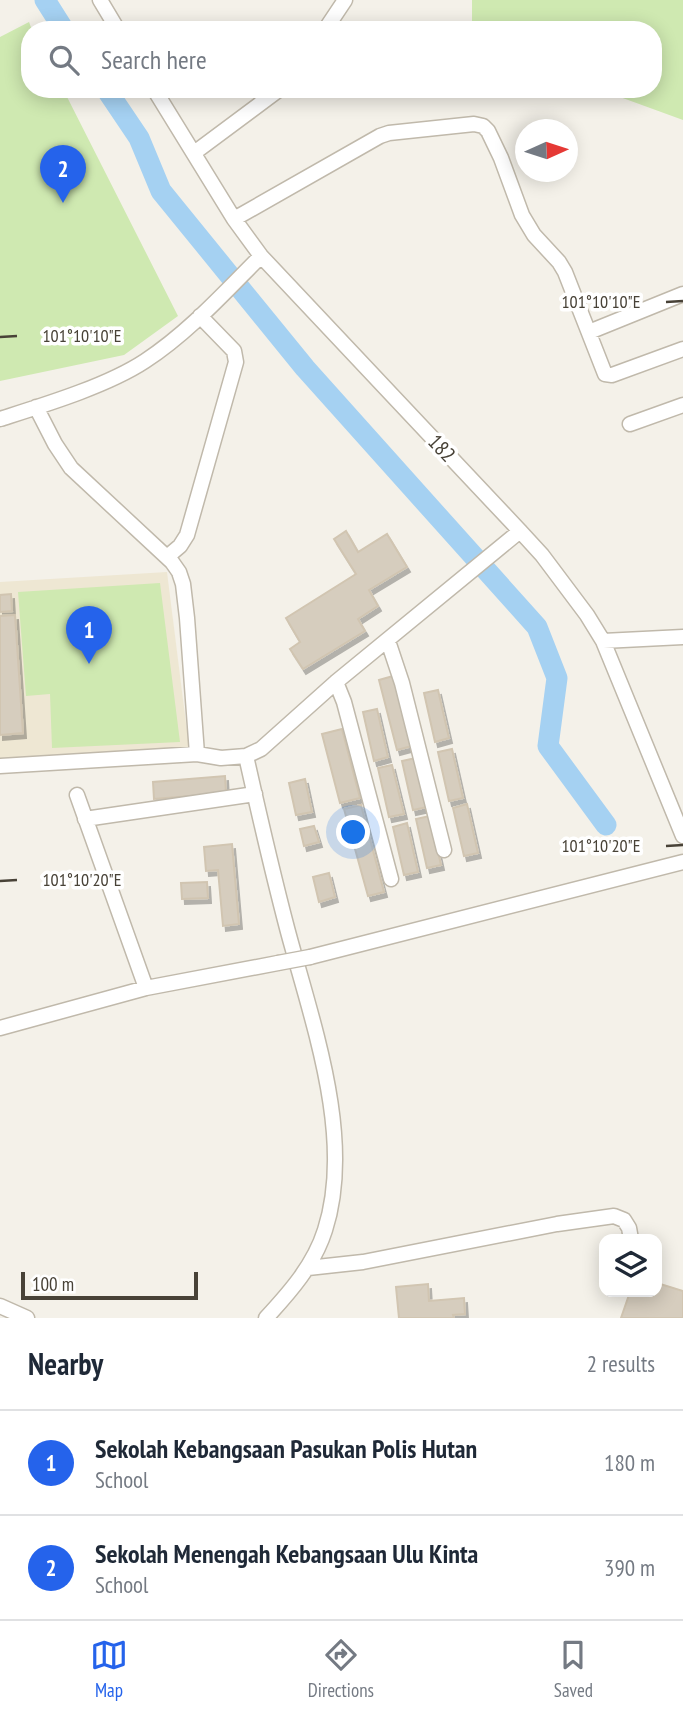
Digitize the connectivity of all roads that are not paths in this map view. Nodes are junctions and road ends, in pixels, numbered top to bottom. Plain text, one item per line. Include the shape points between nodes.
1 (100, 0) edge
2 (345, 0) edge
3 (113, 21) edge
4 (331, 21) edge
5 (160, 98) edge
6 (268, 98) edge
7 (194, 153) junction
8 (234, 219) junction
9 (261, 256) junction
10 (683, 294) edge
11 (200, 316) junction
12 (589, 332) junction
13 (683, 349) edge
14 (683, 405) edge
15 (36, 408) junction
16 (0, 419) edge
17 (630, 424) dead end
18 (520, 531) junction
19 (167, 557) junction
20 (683, 637) edge
21 (388, 641) junction
22 (603, 641) junction
23 (336, 682) junction
24 (197, 754) junction
25 (246, 756) junction
26 (0, 766) edge
27 (255, 794) junction
28 (77, 795) dead end
29 (85, 819) junction
30 (683, 836) edge
31 (444, 850) dead end
32 (683, 862) edge
33 (391, 879) dead end
34 (146, 988) junction
35 (0, 1028) edge
36 (630, 1234) edge
37 (308, 1268) junction
38 (0, 1306) edge
39 (27, 1318) edge
40 (266, 1318) edge

1 - 3 street
2 - 4 street
5 - 7 street, 182
6 - 7 street
7 - 8 street, 182
8 - 9 street, 182
8 - 12 street via 380,136 483,126 522,215 565,272
9 - 11 street
9 - 18 street, 182
10 - 12 street
11 - 15 street via 132,369
11 - 19 street via 234,351 236,362 187,535
12 - 13 street via 605,374
14 - 17 street
15 - 16 street
15 - 19 street via 71,468
18 - 21 street
18 - 22 street, 182
19 - 24 street via 183,584
20 - 22 street
21 - 23 street
21 - 31 street
22 - 30 street, 182
23 - 25 street via 277,736
23 - 33 street
24 - 25 street
24 - 26 street
25 - 27 street
27 - 29 street
27 - 37 street via 332,1101 333,1193 326,1229
28 - 29 street
29 - 34 street
32 - 34 street, bridge via 310,957
34 - 35 street
36 - 37 street via 624,1220 614,1216
37 - 40 street
38 - 39 street

